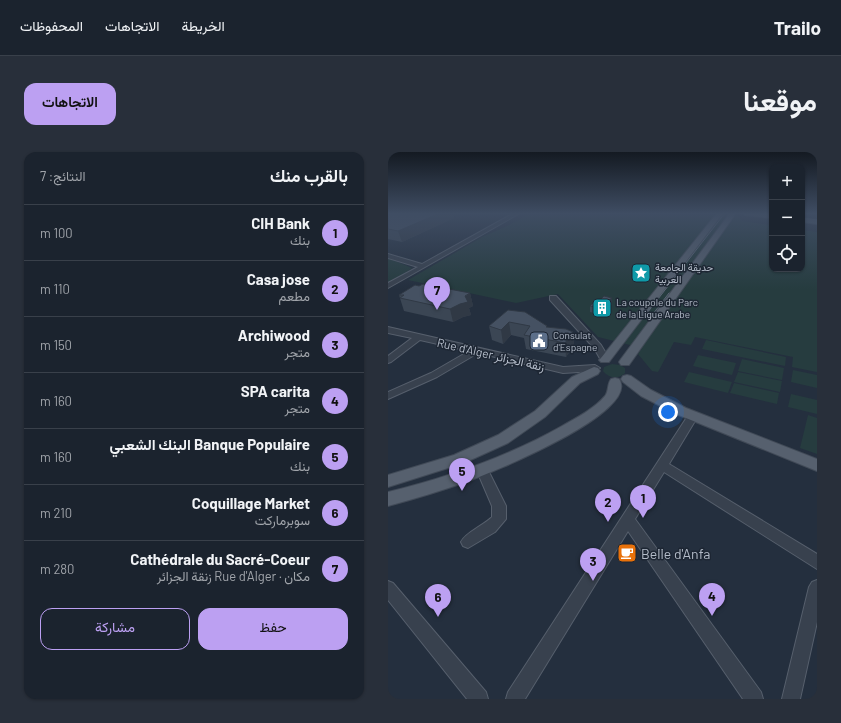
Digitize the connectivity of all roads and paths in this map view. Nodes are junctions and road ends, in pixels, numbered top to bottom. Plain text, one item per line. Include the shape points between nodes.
1 (471, 239) edge
2 (471, 239) edge
3 (698, 239) edge
4 (714, 239) edge
5 (468, 240) junction
6 (388, 256) edge
7 (420, 265) junction
8 (388, 286) edge
9 (554, 298) dead end
10 (388, 330) edge
11 (419, 337) junction
12 (476, 350) junction
13 (388, 360) edge
14 (605, 360) junction
15 (625, 362) junction
16 (595, 370) junction
17 (621, 380) junction
18 (388, 396) edge
19 (693, 416) junction
20 (662, 465) junction
21 (817, 465) edge
22 (483, 471) junction
23 (388, 481) edge
24 (388, 499) edge
25 (628, 520) junction
26 (468, 542) dead end
27 (817, 562) edge
28 (817, 587) edge
29 (388, 588) edge
30 (479, 699) edge
31 (515, 699) edge
32 (754, 699) edge
33 (791, 699) edge

1 - 5 street
2 - 5 street
3 - 14 main road
4 - 15 main road
5 - 7 street
6 - 7 street
7 - 8 street
9 - 14 street via 598,347
10 - 11 street, Rue d'Alger زنقة الجزائر
11 - 12 street, Rue d'Alger زنقة الجزائر
11 - 13 street
12 - 16 street, Rue d'Alger زنقة الجزائر via 563,370
12 - 18 street via 434,375
14 - 15 main road
14 - 16 main road via 598,364
15 - 17 main road via 633,371 632,375
16 - 17 main road via 596,376 601,379
16 - 23 main road via 576,380 540,414 503,439 459,460
17 - 19 main road
17 - 22 main road via 612,396 582,420 542,444
19 - 20 street
19 - 21 main road
20 - 25 street
20 - 27 street
22 - 24 main road
22 - 26 street via 499,506 499,519
25 - 31 street
25 - 32 street
28 - 33 street
29 - 30 street

